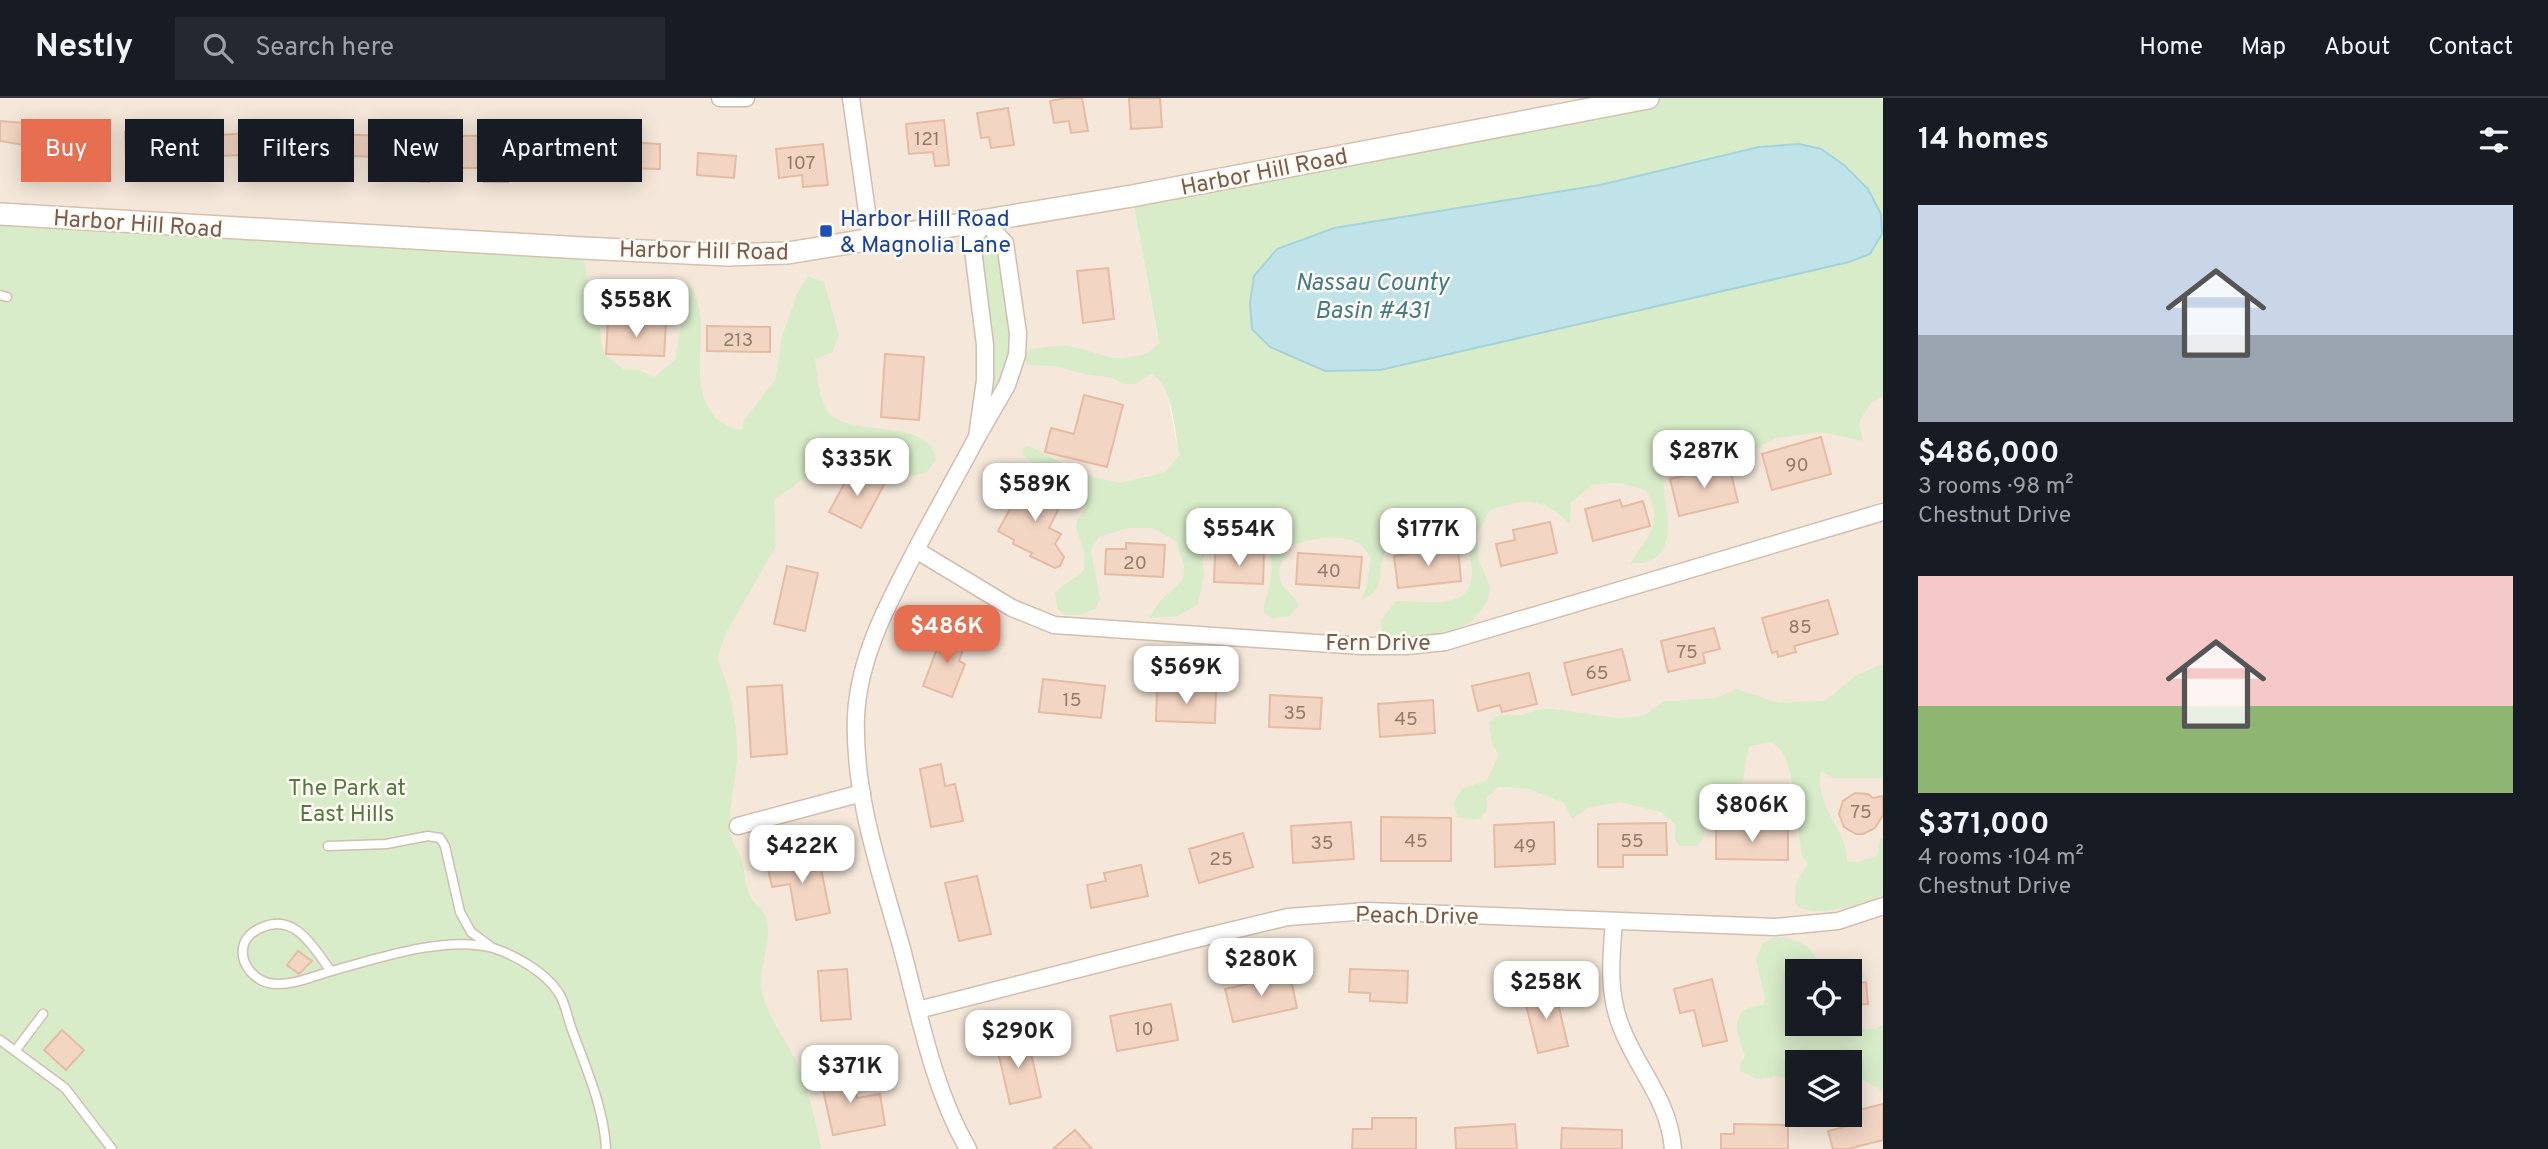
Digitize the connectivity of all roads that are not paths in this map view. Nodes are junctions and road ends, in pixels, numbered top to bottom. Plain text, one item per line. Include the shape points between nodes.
1 (720, 98) edge
2 (746, 98) edge
3 (851, 98) edge
4 (1648, 98) edge
5 (2, 216) edge
6 (984, 220) junction
7 (872, 240) junction
8 (977, 437) junction
9 (1883, 512) edge
10 (916, 550) junction
11 (862, 793) junction
12 (738, 826) dead end
13 (328, 846) dead end
14 (1883, 906) edge
15 (1614, 921) junction
16 (493, 948) junction
17 (331, 971) junction
18 (918, 1010) junction
19 (43, 1014) dead end
20 (0, 1040) edge
21 (15, 1051) junction
22 (111, 1149) edge
23 (606, 1149) edge
24 (968, 1149) edge
25 (1672, 1149) edge

1 - 2 street
3 - 7 street
4 - 6 street, Harbor Hill Road
5 - 7 street, Harbor Hill Road via 728,255 788,253
6 - 7 street, Harbor Hill Road
6 - 8 street via 972,242 985,345
6 - 8 street via 1005,243 1018,333 1017,355 1007,385
8 - 10 street
9 - 10 street, Fern Drive via 1445,642 1407,646 1054,625 1012,608
10 - 11 street via 876,630 861,680 856,718
11 - 12 street
11 - 18 street
13 - 16 lane via 440,838 460,912 471,932
14 - 15 street, Peach Drive via 1838,921 1775,927
15 - 18 street, Peach Drive via 1368,911 1288,917
15 - 25 street via 1610,984 1622,1029 1667,1117
16 - 17 lane via 454,944
16 - 23 lane via 529,964 559,992 598,1102
17 - 17 lane via 283,984 261,981 245,962 245,941 252,932 271,924 292,926
18 - 24 street via 944,1102
19 - 21 lane
20 - 21 lane
21 - 22 lane via 65,1088

